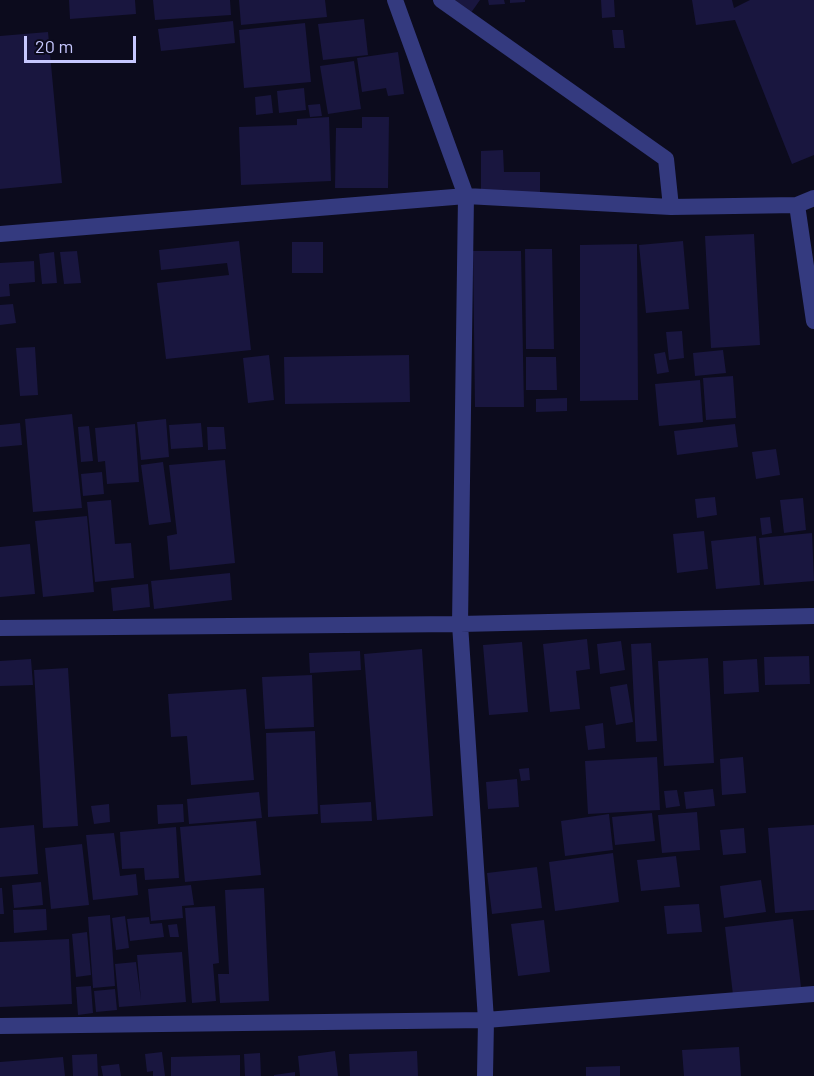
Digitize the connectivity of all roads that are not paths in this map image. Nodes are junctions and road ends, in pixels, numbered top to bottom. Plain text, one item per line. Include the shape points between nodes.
1 (395, 0) edge
2 (441, 0) edge
3 (466, 196) junction
4 (814, 198) edge
5 (797, 205) junction
6 (672, 207) junction
7 (0, 234) edge
8 (814, 321) edge
9 (814, 616) edge
10 (460, 624) junction
11 (0, 628) edge
12 (814, 994) edge
13 (486, 1020) junction
14 (0, 1026) edge
15 (485, 1076) edge

1 - 3 street
2 - 6 street via 666,159
3 - 6 street
3 - 7 street
3 - 10 street
4 - 5 street
5 - 6 street
5 - 8 street
9 - 10 street
10 - 11 street
10 - 13 street
12 - 13 street
13 - 14 street
13 - 15 street

